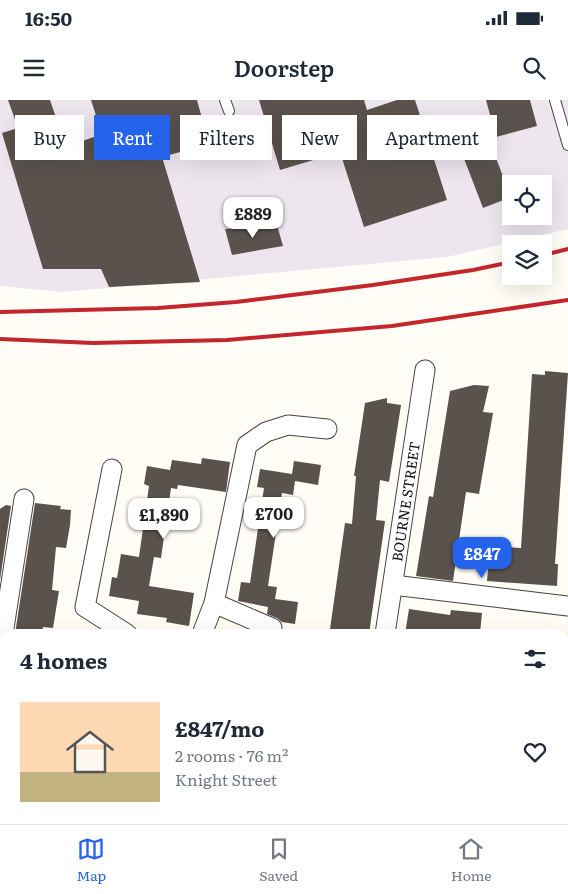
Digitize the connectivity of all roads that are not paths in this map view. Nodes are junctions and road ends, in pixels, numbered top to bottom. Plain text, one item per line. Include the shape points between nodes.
1 (225, 100) edge
2 (554, 100) edge
3 (228, 111) dead end
4 (568, 145) edge
5 (426, 370) dead end
6 (327, 429) dead end
7 (112, 469) dead end
8 (24, 499) dead end
9 (393, 585) junction
10 (214, 602) junction
11 (568, 606) edge
12 (4, 629) edge
13 (115, 629) edge
14 (204, 629) edge
15 (272, 629) edge
16 (386, 629) edge

1 - 3 lane
2 - 4 lane
5 - 9 street, BOURNE STREET
6 - 10 street via 288,425 266,432 247,445
7 - 13 street via 85,607
8 - 12 street
9 - 11 street
9 - 16 street, BOURNE STREET
10 - 14 street
10 - 15 street

